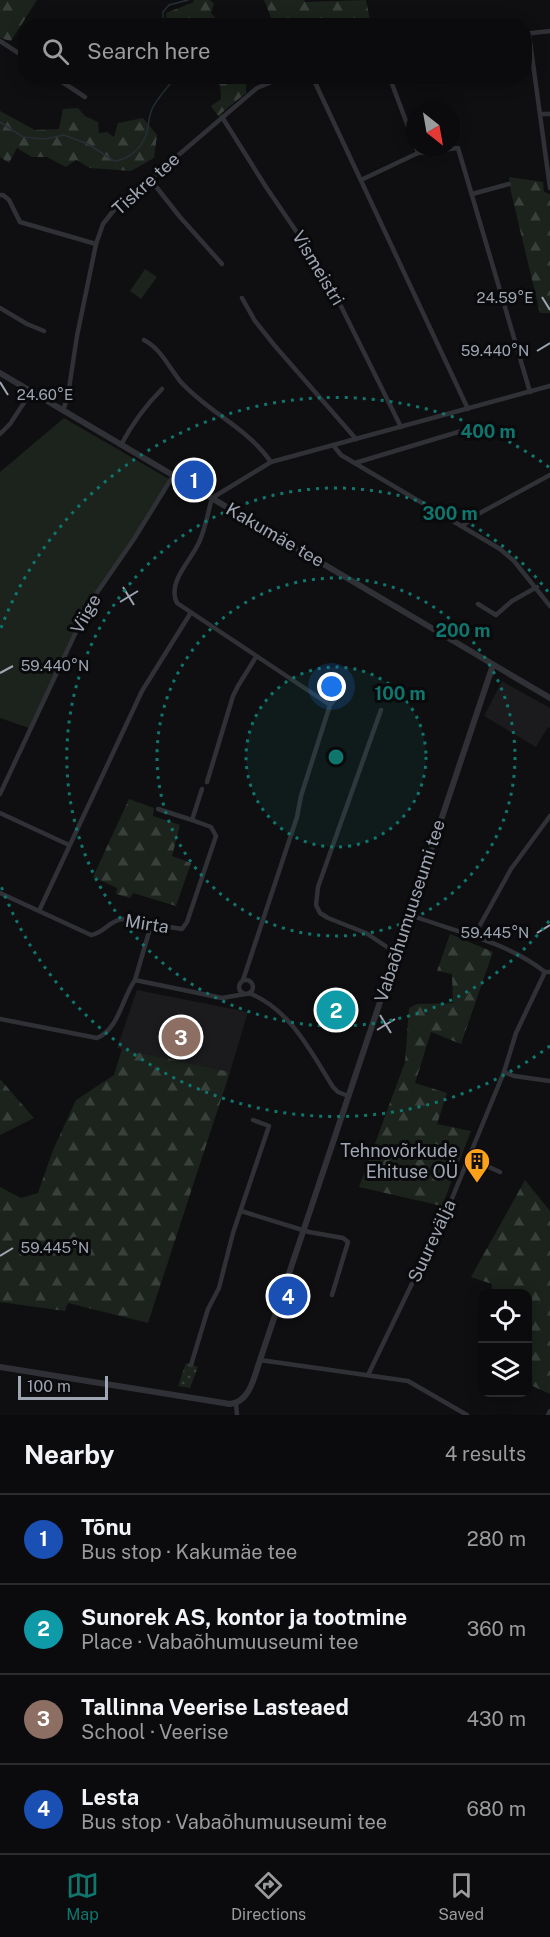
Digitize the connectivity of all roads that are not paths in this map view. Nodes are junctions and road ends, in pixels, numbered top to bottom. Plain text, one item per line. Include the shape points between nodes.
1 (550, 31) edge
2 (532, 33) edge
3 (0, 41) edge
4 (18, 53) edge
5 (532, 65) edge
6 (65, 84) edge
7 (267, 84) edge
8 (316, 84) edge
9 (392, 84) edge
10 (85, 97) dead end
11 (540, 114) junction
12 (550, 114) edge
13 (222, 117) junction
14 (406, 122) edge
15 (460, 155) edge
16 (412, 156) edge
17 (150, 179) junction
18 (362, 180) junction
19 (509, 184) dead end
20 (550, 187) edge
21 (0, 195) edge
22 (472, 195) junction
23 (96, 244) junction
24 (222, 264) dead end
25 (242, 298) dead end
26 (0, 308) edge
27 (44, 331) dead end
28 (144, 339) dead end
29 (0, 373) edge
30 (550, 386) edge
31 (162, 389) dead end
32 (31, 392) junction
33 (530, 392) junction
34 (468, 409) junction
35 (63, 411) junction
36 (478, 426) dead end
37 (401, 427) junction
38 (0, 434) edge
39 (356, 439) junction
40 (121, 445) junction
41 (333, 446) junction
42 (271, 462) junction
43 (355, 463) junction
44 (550, 475) edge
45 (173, 476) junction
46 (212, 498) junction
47 (462, 526) junction
48 (537, 587) junction
49 (478, 604) dead end
50 (550, 606) edge
51 (190, 614) junction
52 (256, 657) junction
53 (493, 665) junction
54 (340, 693) dead end
55 (550, 698) edge
56 (330, 705) junction
57 (381, 710) dead end
58 (207, 782) dead end
59 (202, 789) dead end
60 (0, 795) edge
61 (158, 809) dead end
62 (0, 813) edge
63 (550, 816) edge
64 (192, 820) junction
65 (69, 845) junction
66 (0, 893) edge
67 (39, 911) junction
68 (408, 914) junction
69 (151, 925) junction
70 (474, 936) junction
71 (396, 953) junction
72 (248, 971) junction
73 (547, 972) edge
74 (135, 980) junction
75 (243, 980) junction
76 (250, 980) junction
77 (254, 986) junction
78 (239, 987) junction
79 (247, 994) junction
80 (233, 997) junction
81 (258, 997) junction
82 (0, 1019) edge
83 (504, 1072) junction
84 (550, 1081) edge
85 (348, 1096) junction
86 (253, 1120) dead end
87 (469, 1158) junction
88 (500, 1172) dead end
89 (241, 1211) junction
90 (303, 1230) junction
91 (332, 1295) dead end
92 (260, 1360) junction
93 (191, 1365) dead end
94 (0, 1366) edge
95 (368, 1375) junction
96 (236, 1403) junction
97 (237, 1415) edge
98 (467, 1415) edge

1 - 2 street
3 - 4 street
5 - 11 street
6 - 10 street
7 - 13 street, Tiskre tee
8 - 18 street
9 - 14 street
11 - 12 street
11 - 20 street
13 - 17 street, Tiskre tee
13 - 37 street, Vismeistri via 324,272
15 - 22 street
16 - 18 street
17 - 23 street, Tiskre tee via 114,210 103,224
17 - 24 street
18 - 34 street
19 - 22 street
21 - 23 street via 9,200 20,222
22 - 33 street
23 - 35 street, Tiskre tee
25 - 39 street via 275,346
26 - 27 street
28 - 42 street via 160,352 181,382 265,452
29 - 32 street, Kakumäe tee
30 - 33 street
31 - 40 street via 132,424
32 - 35 street, Kakumäe tee
32 - 38 street
33 - 34 street
34 - 37 street
35 - 40 street, Kakumäe tee
36 - 43 street
37 - 39 street
39 - 41 street
40 - 45 street, Kakumäe tee
41 - 42 street
41 - 43 street
42 - 46 street
43 - 47 street
44 - 47 street
45 - 46 street, Kakumäe tee
45 - 60 street, Viige via 82,619
46 - 51 street via 200,540 175,585 173,596
46 - 53 street, Kakumäe tee
47 - 48 street via 500,549
48 - 49 street via 496,615
48 - 50 street
51 - 52 street
51 - 65 street via 142,690
52 - 56 street
52 - 58 street via 233,696
53 - 55 street, Kakumäe tee
53 - 68 street, Vabaõhumuuseumi tee
54 - 56 street
56 - 72 street
57 - 71 street via 318,887 316,905 328,918 366,933
59 - 64 street
61 - 64 street
62 - 65 street
63 - 70 street via 511,869
64 - 69 street, Mirta via 211,827 216,836 187,922 182,929
65 - 67 street
66 - 67 street, Mirta
67 - 69 street, Mirta via 91,935 115,920
68 - 70 street
68 - 71 street, Vabaõhumuuseumi tee
69 - 74 street
70 - 73 street
71 - 85 street, Vabaõhumuuseumi tee
72 - 75 street
72 - 76 street
73 - 83 street, Suurevälja via 519,1025
74 - 80 street
74 - 82 street via 114,1023 105,1035 97,1038
75 - 76 street
75 - 78 street
76 - 77 street
77 - 79 street
77 - 81 street
78 - 79 street
78 - 80 street
79 - 80 street
79 - 81 street
81 - 85 street via 291,1024 333,1087
83 - 84 street
83 - 87 street, Suurevälja
85 - 90 street, Vabaõhumuuseumi tee
86 - 89 street via 269,1126
87 - 88 street
87 - 95 street, Suurevälja
89 - 90 street
89 - 93 street
90 - 91 street via 348,1242
90 - 92 street, Vabaõhumuuseumi tee
92 - 95 street
92 - 96 street, Vabaõhumuuseumi tee via 247,1394
94 - 96 street
95 - 98 street via 414,1383
96 - 97 street

